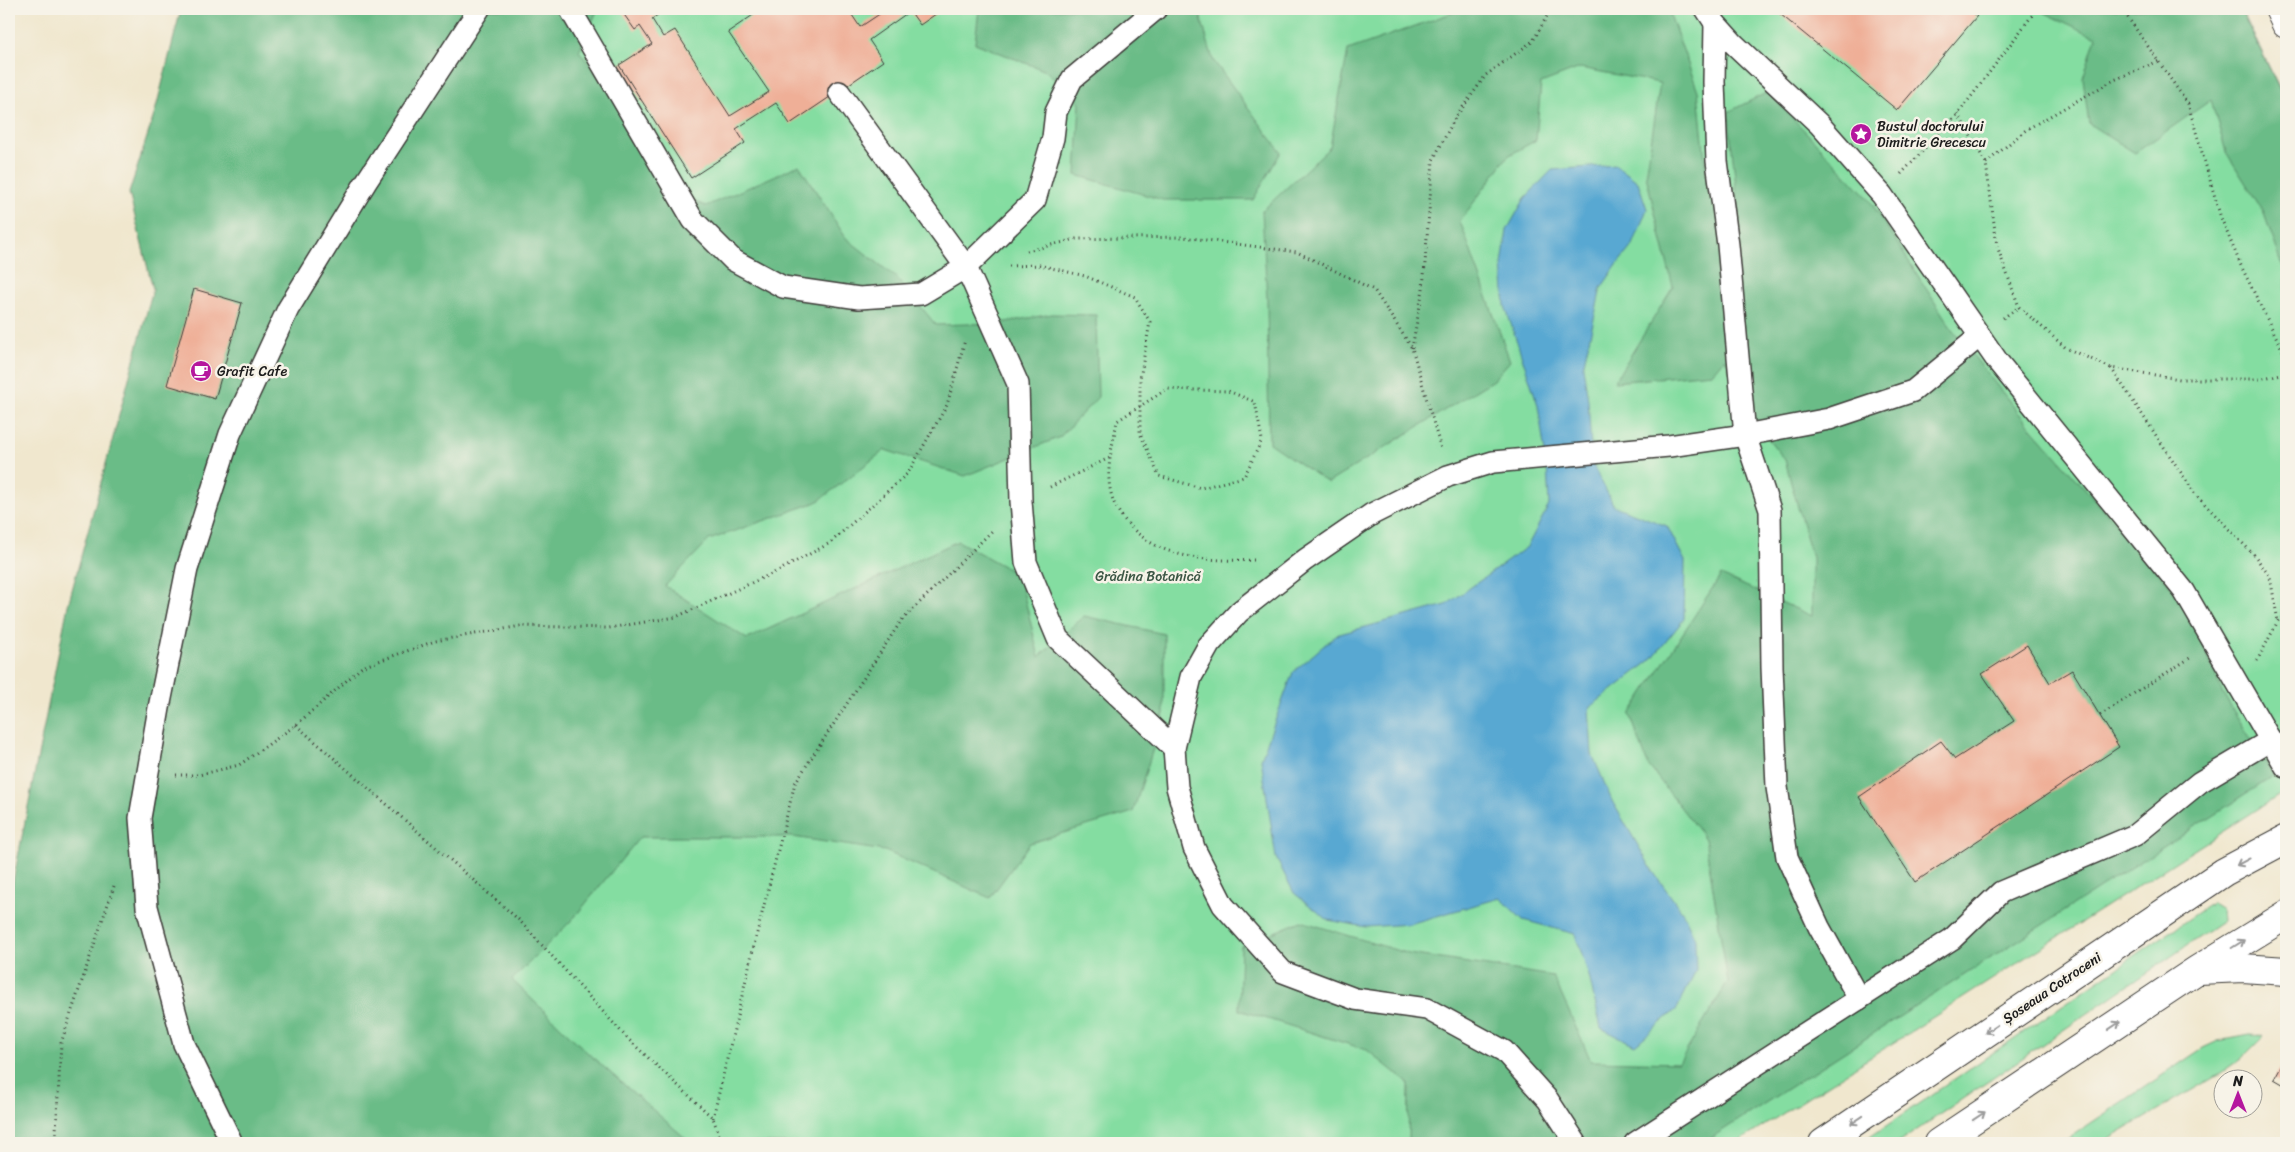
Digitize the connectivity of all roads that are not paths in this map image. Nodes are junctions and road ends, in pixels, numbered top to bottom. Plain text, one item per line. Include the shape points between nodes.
1 (479, 9) edge
2 (570, 9) edge
3 (1156, 9) edge
4 (2279, 9) edge
5 (1711, 16) edge
6 (2286, 24) edge
7 (839, 92) dead end
8 (966, 267) junction
9 (1980, 336) junction
10 (1744, 435) junction
11 (2271, 740) junction
12 (1174, 748) junction
13 (2286, 767) edge
14 (2286, 838) edge
15 (2286, 915) edge
16 (2197, 970) junction
17 (2286, 971) edge
18 (1859, 999) junction
19 (232, 1143) edge
20 (1576, 1143) edge
21 (1636, 1143) edge
22 (1822, 1143) edge
23 (1938, 1143) edge

1 - 19 street via 288,309 230,434 187,569 140,818 147,907 184,1044
2 - 8 street via 693,220 733,260 783,287 859,298 921,294
3 - 8 street via 1072,79 1056,112 1053,138 1035,200
4 - 6 main road
5 - 9 street via 1734,44 1819,124 1882,195
5 - 10 street via 1717,161 1728,245
7 - 8 street
8 - 12 street via 1018,384 1026,562 1058,639
9 - 10 street via 1913,391 1829,419
9 - 11 street via 2184,591
10 - 12 street via 1669,446 1492,462 1448,476 1372,514 1305,560 1239,612 1209,645 1191,677
10 - 18 street via 1770,510 1776,767 1787,857 1819,927
11 - 13 street
11 - 18 street via 2200,782 2135,835 2001,892 1952,939
12 - 20 street via 1177,787 1194,848 1223,905 1283,972 1355,999 1427,1009 1504,1051 1548,1100
14 -> 22 main road, Șoseaua Cotroceni via 2224,872
16 -> 15 main road
16 - 17 main road via 2243,968
23 -> 16 main road
18 - 21 street

